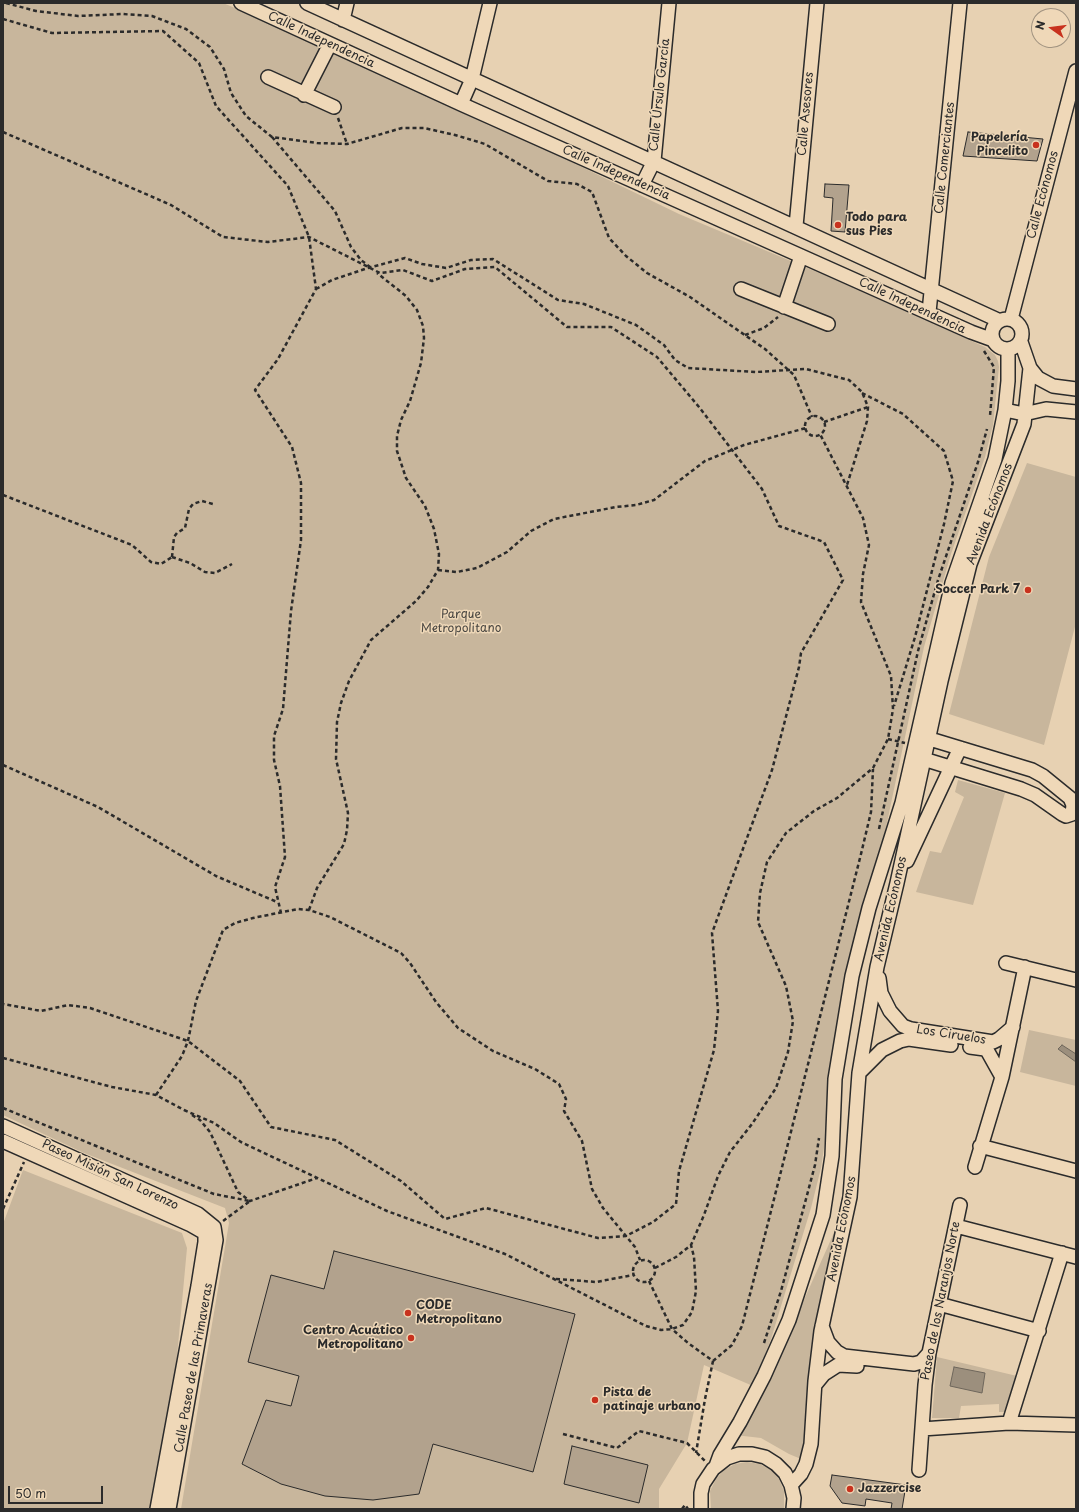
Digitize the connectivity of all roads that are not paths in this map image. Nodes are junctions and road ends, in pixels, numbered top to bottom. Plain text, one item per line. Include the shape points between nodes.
1 (241, 3) edge
2 (307, 3) edge
3 (346, 3) edge
4 (490, 3) edge
5 (669, 3) edge
6 (817, 3) edge
7 (960, 3) edge
8 (342, 20) junction
9 (330, 44) junction
10 (1076, 71) edge
11 (268, 78) dead end
12 (472, 79) junction
13 (304, 94) junction
14 (461, 104) junction
15 (334, 107) road end
16 (654, 161) junction
17 (642, 185) junction
18 (796, 226) junction
19 (802, 256) junction
20 (932, 288) junction
21 (741, 290) dead end
22 (784, 307) junction
23 (929, 312) junction
24 (1006, 320) junction
25 (828, 324) dead end
26 (993, 340) junction
27 (1021, 342) junction
28 (1008, 350) junction
29 (1030, 368) junction
30 (1076, 389) edge
31 (1005, 410) junction
32 (1076, 412) edge
33 (1024, 414) junction
34 (958, 585) junction
35 (919, 746) junction
36 (960, 748) junction
37 (951, 767) junction
38 (1074, 815) edge
39 (897, 883) junction
40 (873, 895) junction
41 (893, 901) junction
42 (1006, 962) dead end
43 (877, 967) junction
44 (1025, 967) junction
45 (1076, 980) edge
46 (1013, 1027) junction
47 (859, 1073) junction
48 (1002, 1077) junction
49 (3, 1126) edge
50 (3, 1141) edge
51 (980, 1146) junction
52 (830, 1167) junction
53 (975, 1167) dead end
54 (853, 1170) junction
55 (1076, 1171) edge
56 (960, 1204) dead end
57 (956, 1226) junction
58 (209, 1230) junction
59 (1062, 1253) junction
60 (1076, 1257) edge
61 (939, 1304) junction
62 (822, 1326) junction
63 (1038, 1331) junction
64 (929, 1353) junction
65 (815, 1385) junction
66 (925, 1385) junction
67 (1009, 1423) junction
68 (1076, 1425) edge
69 (922, 1429) junction
70 (714, 1467) junction
71 (919, 1470) dead end
72 (794, 1500) edge
73 (699, 1507) edge
74 (157, 1509) edge
75 (169, 1509) edge

1 - 9 street, Calle Independencia
2 - 8 street, Calle Independencia
3 - 8 street
4 - 12 street
5 - 16 street, Calle Úrsulo García
6 - 18 street, Calle Asesores
7 - 20 street, Calle Comerciantes
8 - 12 street, Calle Independencia
9 - 13 street
9 - 14 street, Calle Independencia
10 - 24 street, Calle Ecónomos
11 - 13 street
12 - 14 street
12 - 16 street, Calle Independencia
13 - 15 street
14 - 17 street, Calle Independencia
16 - 17 street, Calle Úrsulo García
16 - 18 street, Calle Independencia
17 - 19 street, Calle Independencia
18 - 20 street, Calle Independencia
19 - 22 street
19 - 23 street, Calle Independencia
20 - 23 street, Calle Comerciantes
20 - 24 street, Calle Independencia
21 - 22 street
22 - 25 street
23 - 26 street, Calle Independencia
24 - 26 street, Calle Ecónomos via 993,329
24 - 27 street via 1020,325
26 - 28 street via 997,346
27 - 28 street
27 - 29 street, Avenida Ecónomos
28 - 31 street, Avenida Ecónomos
29 - 30 street via 1038,378 1053,386
29 - 33 street, Avenida Ecónomos
31 - 33 street
31 - 34 street, Avenida Ecónomos via 995,459
32 - 33 street via 1046,409
33 - 34 street, Avenida Ecónomos via 1024,424 1014,452
34 - 35 street, Avenida Ecónomos
35 - 36 street
35 - 37 street
35 - 39 street, Avenida Ecónomos
35 - 40 street, Avenida Ecónomos
36 - 37 street
36 - 38 street via 1032,770 1043,776 1070,798
37 - 38 street via 1021,789 1035,795 1066,816
37 - 39 street
39 - 41 street, Avenida Ecónomos
40 - 41 street
40 - 52 street, Avenida Ecónomos via 845,1012 835,1079
41 - 43 street, Avenida Ecónomos
42 - 44 street
43 - 46 street, Los Ciruelos via 885,1002 903,1026 993,1042
43 - 47 street, Avenida Ecónomos
44 - 45 street
44 - 46 street
46 - 48 street
47 - 48 street, Los Ciruelos via 882,1050 909,1039 985,1049
47 - 54 street, Avenida Ecónomos
48 - 51 street
49 - 58 street, Paseo Misión San Lorenzo via 198,1214
50 - 58 street, Paseo Misión San Lorenzo via 191,1225
51 - 53 street
51 - 55 street
52 - 54 street
52 - 70 street, Avenida Ecónomos via 823,1215 789,1320 764,1376
54 - 62 street, Avenida Ecónomos via 850,1197
56 - 57 street, Paseo de los Naranjos Norte
57 - 59 street
57 - 61 street, Paseo de los Naranjos Norte
58 - 74 street, Calle Paseo de las Primaveras
58 - 75 street, Calle Paseo de las Primaveras via 216,1240
59 - 60 street
59 - 63 street
61 - 63 street
61 - 64 street, Paseo de los Naranjos Norte
62 - 64 street via 828,1342 844,1356 914,1364 922,1362
62 - 65 street, Avenida Ecónomos
63 - 67 street
64 - 66 street, Paseo de los Naranjos Norte
65 - 66 street via 831,1368 844,1364 914,1372
65 - 72 street, Avenida Ecónomos via 811,1444
66 - 69 street, Paseo de los Naranjos Norte
67 - 68 street
67 - 69 street
69 - 71 street, Paseo de los Naranjos Norte
70 - 72 street via 739,1454 765,1457 785,1473
70 - 73 street, Avenida Ecónomos via 703,1484

